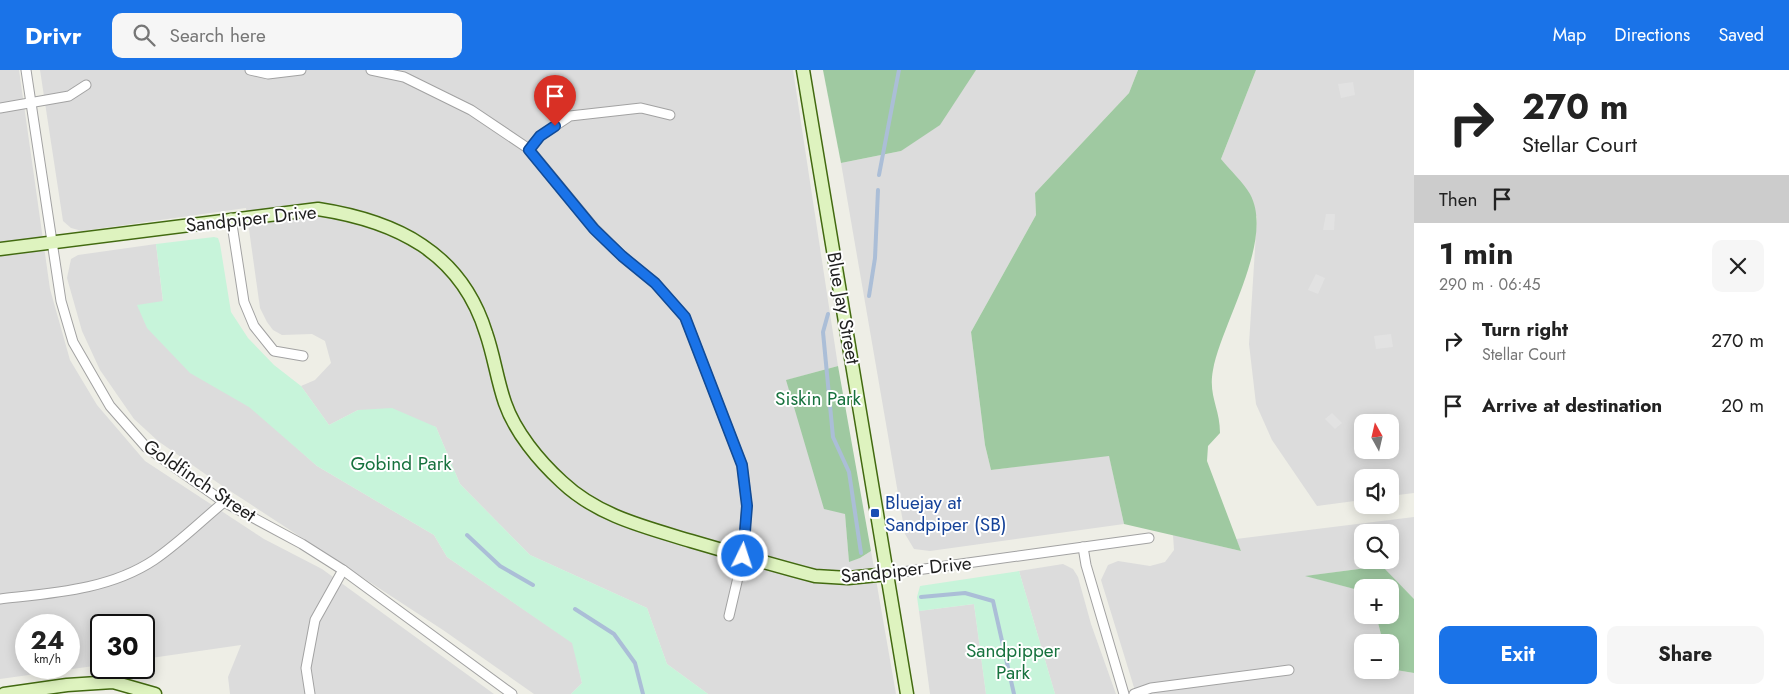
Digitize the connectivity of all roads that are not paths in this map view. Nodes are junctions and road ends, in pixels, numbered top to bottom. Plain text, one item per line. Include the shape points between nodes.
1 (26, 70) edge
2 (250, 70) edge
3 (301, 70) edge
4 (371, 70) edge
5 (804, 70) edge
6 (405, 73) edge
7 (86, 85) dead end
8 (31, 104) junction
9 (0, 108) edge
10 (670, 115) dead end
11 (529, 150) junction
12 (230, 218) junction
13 (52, 243) junction
14 (0, 249) edge
15 (303, 356) dead end
16 (224, 502) junction
17 (1149, 538) dead end
18 (1083, 547) junction
19 (743, 556) junction
20 (343, 570) junction
21 (888, 574) junction
22 (0, 599) edge
23 (729, 616) dead end
24 (1289, 670) dead end
25 (4, 694) edge
26 (155, 694) edge
27 (310, 694) edge
28 (512, 694) edge
29 (907, 694) edge
30 (1124, 694) edge
31 (1134, 694) edge

1 - 8 street, Goldfinch Street
2 - 3 street via 268,74
4 - 6 street
5 - 21 street, Blue Jay Street
6 - 11 street via 471,110
7 - 8 street via 69,96
8 - 9 street
8 - 13 street, Goldfinch Street
10 - 11 street via 641,108 570,116 540,136
11 - 19 street via 594,229 655,283 685,317 742,465 747,506
12 - 13 street, Sandpiper Drive
12 - 15 street via 244,302 254,326 274,350
12 - 19 street, Sandpiper Drive via 318,209 375,221 419,242 451,269 480,315 506,405 525,441 562,482 619,519
13 - 14 street, Sandpiper Drive
13 - 16 street, Goldfinch Street via 61,301 73,342 110,406 146,447
16 - 20 street, Goldfinch Street
16 - 22 street via 154,560 130,572 94,585
17 - 18 street, Sandpiper Drive
18 - 21 street, Sandpiper Drive
18 - 30 street
19 - 21 street, Sandpiper Drive via 815,576 848,578
19 - 23 street
20 - 27 street via 316,620 306,668
20 - 28 street, Goldfinch Street
21 - 29 street, Blue Jay Street
24 - 31 street via 1151,688
25 - 26 street via 113,682

